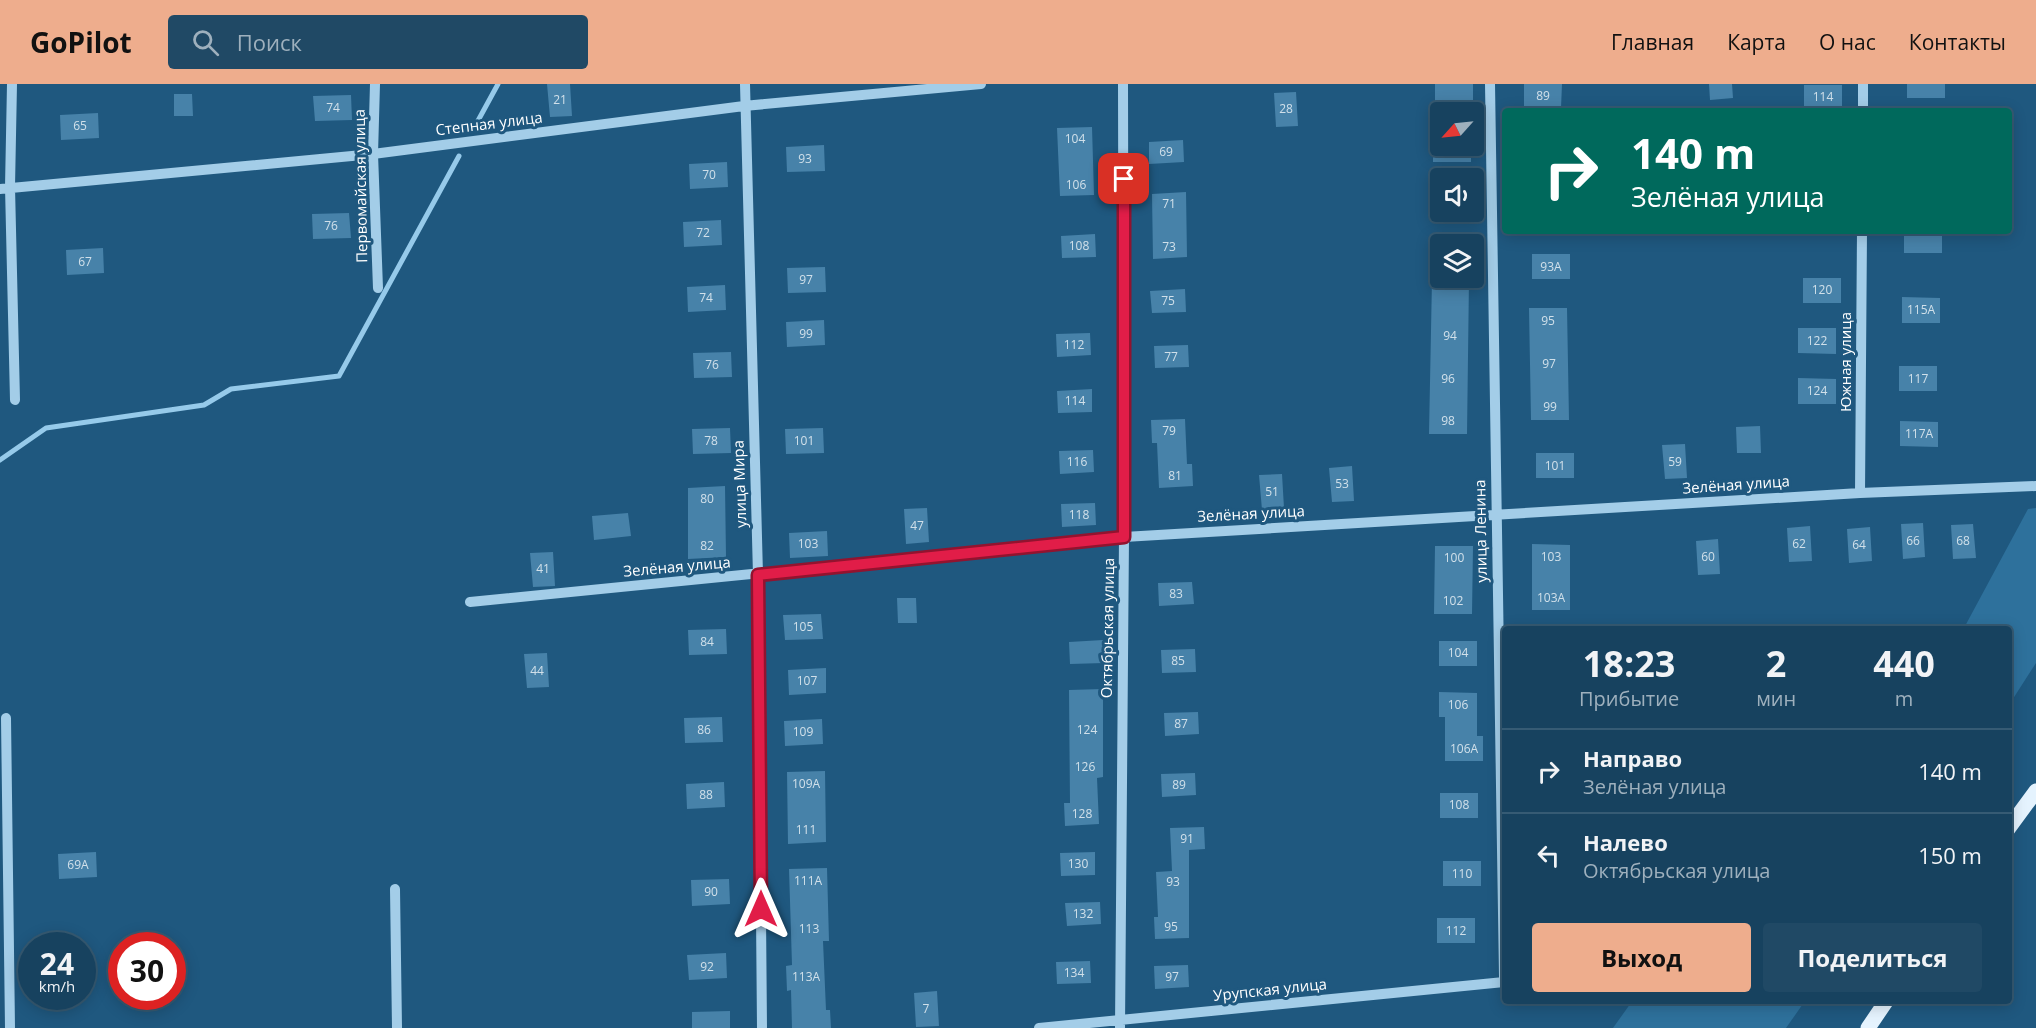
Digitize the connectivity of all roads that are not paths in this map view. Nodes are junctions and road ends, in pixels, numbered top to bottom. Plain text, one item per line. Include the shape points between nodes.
1 (12, 84) edge
2 (375, 84) edge
3 (745, 84) edge
4 (981, 84) edge
5 (1124, 84) edge
6 (1490, 84) edge
7 (1863, 84) edge
8 (744, 105) junction
9 (1863, 108) edge
10 (373, 154) junction
11 (5, 188) edge
12 (1862, 234) edge
13 (378, 288) dead end
14 (15, 400) dead end
15 (2036, 486) edge
16 (1860, 493) junction
17 (1495, 515) junction
18 (1124, 537) junction
19 (758, 575) junction
20 (470, 602) dead end
21 (6, 718) dead end
22 (2036, 791) edge
23 (2012, 824) edge
24 (1502, 876) edge
25 (395, 889) dead end
26 (1502, 979) edge
27 (1884, 1004) edge
28 (1120, 1024) edge
29 (10, 1028) edge
30 (397, 1028) edge
31 (762, 1028) edge
32 (1039, 1028) edge
33 (1868, 1028) edge

1 - 11 street
2 - 10 street, Первомайская улица
3 - 8 street, улица Мира
4 - 8 street, Степная улица
5 - 18 street, Октябрьская улица
6 - 17 street, улица Ленина
7 - 9 street
8 - 10 street, Степная улица
8 - 19 street, улица Мира
10 - 11 street, Степная улица
10 - 13 street, Первомайская улица
11 - 14 street
12 - 16 street, Южная улица
15 - 16 street, Зелёная улица
16 - 17 street, Зелёная улица
17 - 18 street, Зелёная улица
17 - 24 street, улица Ленина
18 - 19 street, Зелёная улица
18 - 28 street, Октябрьская улица
19 - 20 street, Зелёная улица
19 - 31 street, улица Мира
21 - 29 street
22 - 23 main road
25 - 30 street
26 - 28 street, Урупская улица
27 - 33 main road
28 - 32 street, Урупская улица

